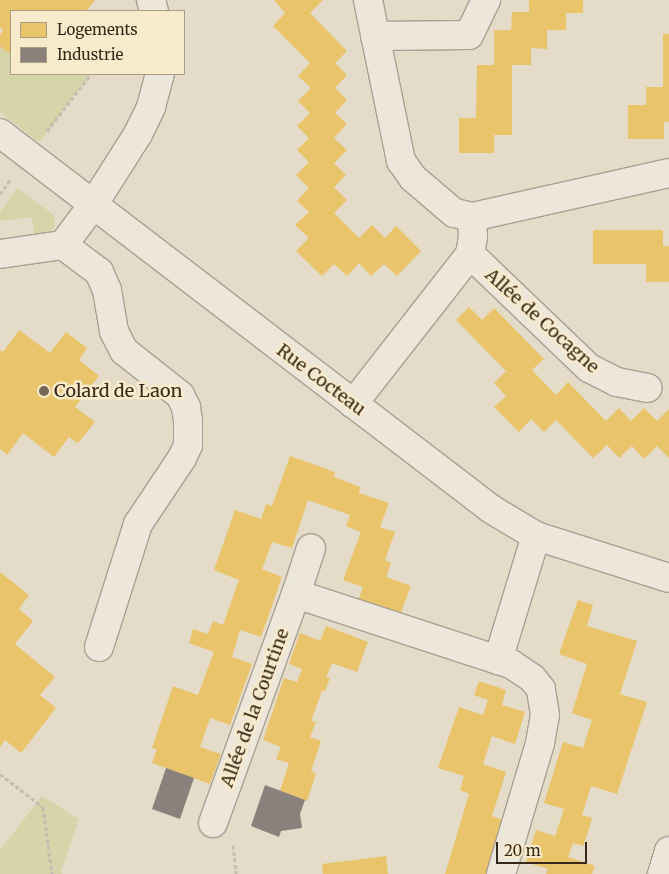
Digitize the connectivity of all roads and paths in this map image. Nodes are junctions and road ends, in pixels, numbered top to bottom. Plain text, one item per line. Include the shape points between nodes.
1 (368, 0) edge
2 (486, 0) edge
3 (375, 36) junction
4 (90, 75) edge
5 (160, 75) edge
6 (0, 133) edge
7 (29, 155) junction
8 (669, 172) edge
9 (0, 194) edge
10 (93, 205) junction
11 (472, 217) junction
12 (62, 245) junction
13 (0, 254) edge
14 (470, 254) junction
15 (647, 388) dead end
16 (353, 404) junction
17 (536, 536) junction
18 (311, 548) dead end
19 (669, 578) edge
20 (296, 594) junction
21 (99, 647) dead end
22 (498, 660) junction
23 (0, 774) edge
24 (213, 823) dead end
25 (669, 852) edge
26 (52, 874) edge
27 (501, 874) edge
28 (662, 874) edge

1 - 3 street
2 - 3 street via 469,35
3 - 11 street via 401,161 413,178 454,213
4 - 7 path
5 - 10 street via 145,122
6 - 7 street, Rue Cocteau
7 - 9 path
7 - 10 street, Rue Cocteau
8 - 11 street
10 - 12 street
10 - 16 street, Rue Cocteau
11 - 14 street, Allée de Cocagne via 474,237
12 - 13 street
12 - 21 street via 99,272 108,290 114,331 124,351 180,395 188,420 188,445 138,524
14 - 15 street, Allée de Cocagne via 589,368 617,382
14 - 16 street, Allée de Cocagne
16 - 17 street, Rue Cocteau via 491,510
17 - 19 street, Rue Cocteau
17 - 22 street
18 - 20 street, Allée de la Courtine
20 - 22 street
20 - 24 street, Allée de la Courtine
22 - 27 street via 511,664 532,678 541,689 546,715
23 - 26 path via 42,807
25 - 28 street

